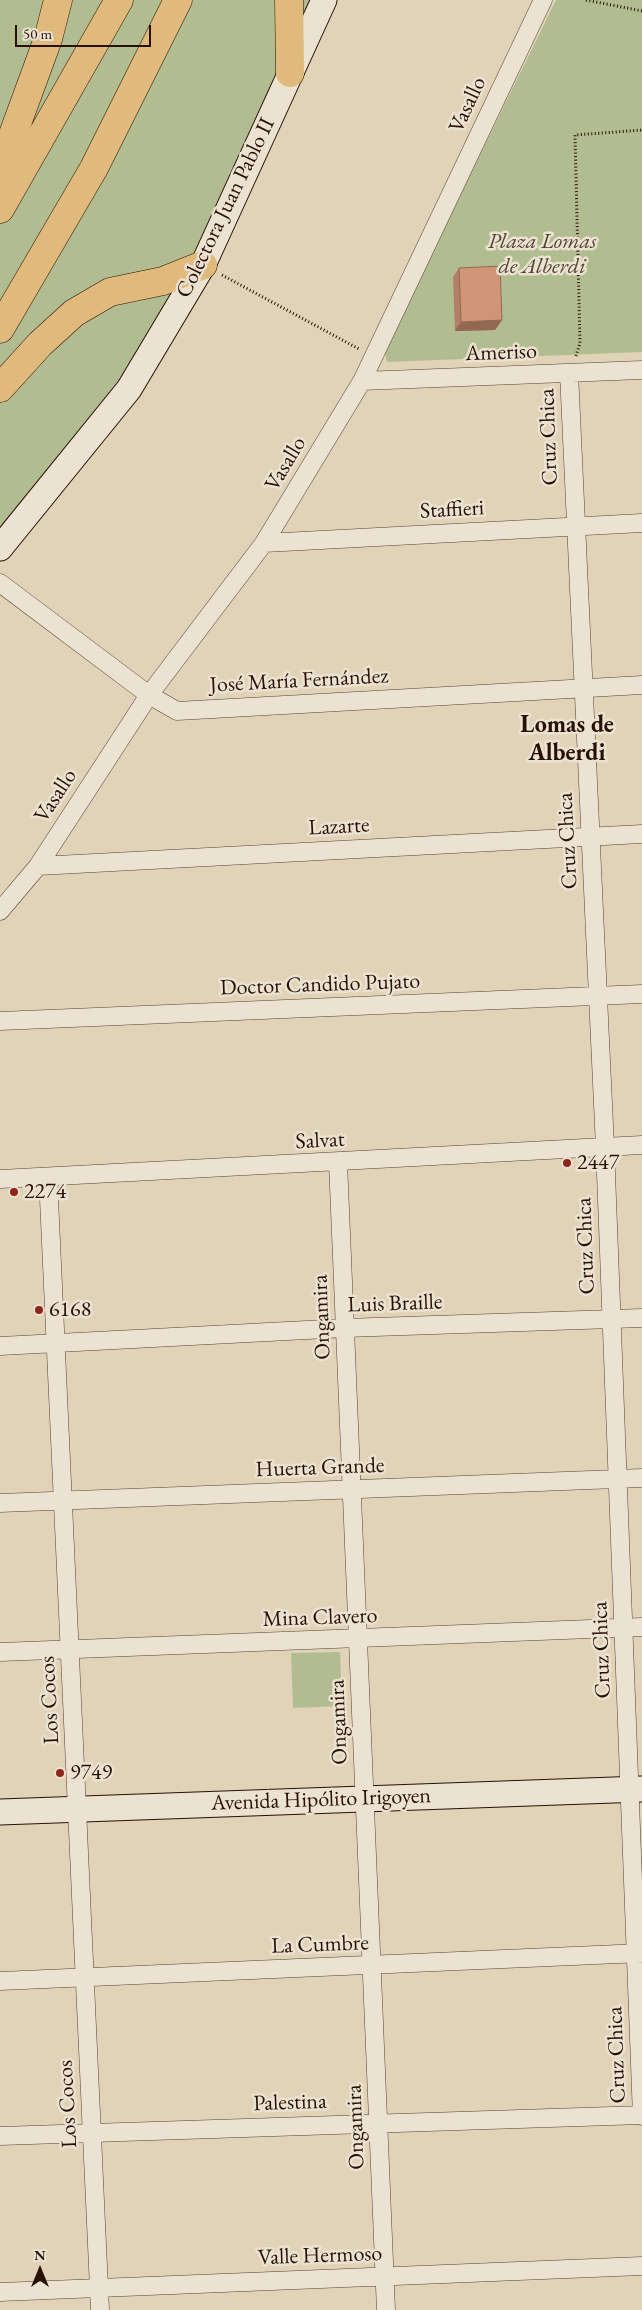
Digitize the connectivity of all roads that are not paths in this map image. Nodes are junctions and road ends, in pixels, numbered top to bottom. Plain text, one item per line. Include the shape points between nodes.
1 (58, 0) edge
2 (119, 0) edge
3 (178, 0) edge
4 (289, 0) edge
5 (324, 0) edge
6 (543, 0) edge
7 (290, 73) junction
8 (0, 170) edge
9 (0, 209) edge
10 (203, 266) junction
11 (0, 329) edge
12 (642, 370) edge
13 (569, 373) junction
14 (362, 382) junction
15 (0, 388) edge
16 (642, 522) edge
17 (576, 526) junction
18 (264, 543) junction
19 (0, 548) edge
20 (0, 584) edge
21 (642, 685) edge
22 (584, 688) junction
23 (149, 695) junction
24 (642, 834) edge
25 (591, 837) junction
26 (38, 866) junction
27 (0, 911) edge
28 (642, 994) edge
29 (598, 996) junction
30 (0, 1021) edge
31 (642, 1146) edge
32 (605, 1147) junction
33 (338, 1162) junction
34 (48, 1177) junction
35 (0, 1179) edge
36 (642, 1318) edge
37 (612, 1319) junction
38 (345, 1328) junction
39 (55, 1343) junction
40 (0, 1346) edge
41 (642, 1478) edge
42 (618, 1479) junction
43 (352, 1489) junction
44 (63, 1501) junction
45 (0, 1503) edge
46 (623, 1627) junction
47 (642, 1627) edge
48 (358, 1639) junction
49 (70, 1649) junction
50 (0, 1652) edge
51 (636, 1789) edge
52 (364, 1797) junction
53 (77, 1809) junction
54 (0, 1812) edge
55 (639, 1954) edge
56 (371, 1965) junction
57 (85, 1977) junction
58 (0, 1980) edge
59 (642, 2116) edge
60 (378, 2122) junction
61 (92, 2133) junction
62 (0, 2136) edge
63 (642, 2266) edge
64 (384, 2276) junction
65 (99, 2288) junction
66 (0, 2292) edge
67 (100, 2310) edge
68 (386, 2310) edge

1 - 8 highway via 48,39
2 - 9 highway
3 - 11 highway via 94,168
4 - 7 highway
5 - 7 main road, Colectora Juan Pablo II
6 - 14 street, Vasallo
7 - 10 main road, Colectora Juan Pablo II
10 - 15 highway via 163,281 110,292 74,313
10 - 19 main road, Colectora Juan Pablo II via 129,389
12 - 13 street, Ameriso
13 - 14 street, Ameriso
13 - 17 street, Cruz Chica
14 - 18 street, Vasallo
16 - 17 street, Staffieri
17 - 18 street, Staffieri
17 - 22 street, Cruz Chica
18 - 23 street, Vasallo
20 - 23 street, José María Fernández
21 - 22 street, José María Fernández
22 - 23 street, José María Fernández via 177,710
22 - 25 street, Cruz Chica
23 - 26 street, Vasallo
24 - 25 street, Lazarte
25 - 26 street, Lazarte
25 - 29 street, Cruz Chica
26 - 27 street, Vasallo
28 - 29 street, Doctor Candido Pujato
29 - 30 street, Doctor Candido Pujato
29 - 32 street, Cruz Chica
31 - 32 street, Salvat
32 - 33 street, Salvat
32 - 37 street, Cruz Chica
33 - 34 street, Salvat
33 - 38 street, Ongamira
34 - 35 street, Salvat
34 - 39 street, Los Cocos
36 - 37 street, Luis Braille
37 - 38 street, Luis Braille
37 - 42 street, Cruz Chica
38 - 39 street, Luis Braille
38 - 43 street, Ongamira
39 - 40 street, Luis Braille
39 - 44 street, Los Cocos
41 - 42 street, Huerta Grande
42 - 43 street, Huerta Grande
42 - 46 street, Cruz Chica
43 - 44 street, Huerta Grande
43 - 48 street, Ongamira
44 - 45 street, Huerta Grande
44 - 49 street, Los Cocos
46 - 47 street, Mina Clavero
46 - 48 street, Mina Clavero
46 - 51 street, Cruz Chica
48 - 49 street, Mina Clavero
48 - 52 street, Ongamira
49 - 50 street, Mina Clavero
49 - 53 street, Los Cocos
51 - 52 main road, Avenida Hipólito Irigoyen
51 - 55 street, Cruz Chica
52 - 53 main road, Avenida Hipólito Irigoyen
52 - 56 street, Ongamira
53 - 54 main road, Avenida Hipólito Irigoyen
53 - 57 street, Los Cocos
55 - 56 street, La Cumbre
55 - 59 street, Cruz Chica
56 - 57 street, La Cumbre
56 - 60 street, Ongamira
57 - 58 street, La Cumbre
57 - 61 street, Los Cocos
59 - 60 street, Palestina
60 - 61 street, Palestina
60 - 64 street, Ongamira
61 - 62 street, Palestina
61 - 65 street, Los Cocos
63 - 64 street, Valle Hermoso
64 - 65 street, Valle Hermoso
64 - 68 street, Ongamira
65 - 66 street, Valle Hermoso
65 - 67 street, Los Cocos

